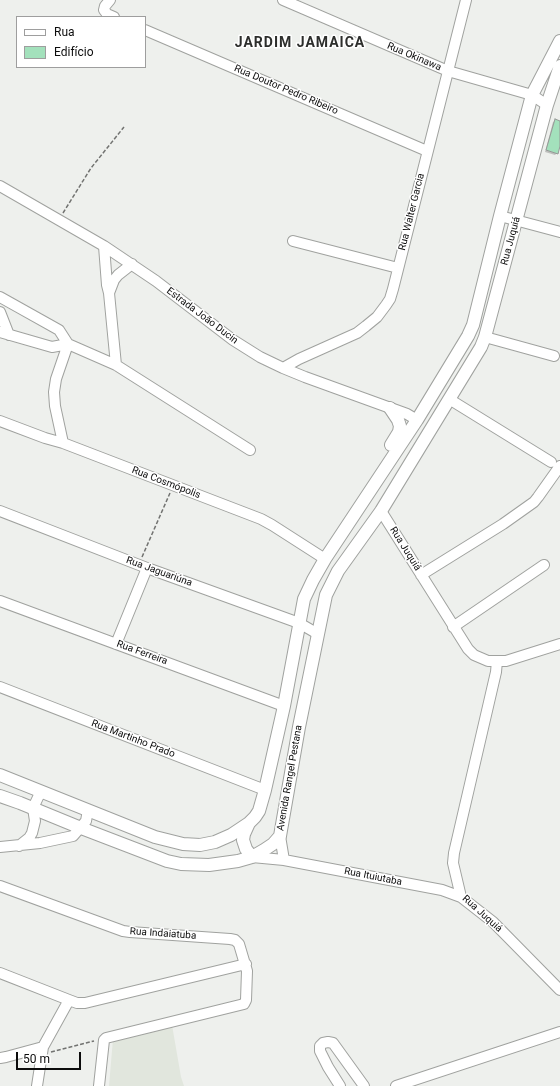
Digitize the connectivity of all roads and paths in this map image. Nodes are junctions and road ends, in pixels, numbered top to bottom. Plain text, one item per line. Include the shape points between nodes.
1 (110, 0) edge
2 (283, 0) edge
3 (466, 0) edge
4 (112, 16) edge
5 (146, 30) edge
6 (560, 41) edge
7 (560, 66) edge
8 (448, 71) junction
9 (532, 95) junction
10 (547, 105) junction
11 (124, 127) dead end
12 (427, 151) junction
13 (0, 186) edge
14 (500, 216) junction
15 (59, 219) junction
16 (516, 220) junction
17 (560, 232) edge
18 (294, 241) dead end
19 (104, 246) junction
20 (132, 264) junction
21 (398, 268) junction
22 (109, 293) junction
23 (0, 297) edge
24 (22, 310) junction
25 (0, 315) edge
26 (5, 333) edge
27 (485, 337) junction
28 (68, 344) junction
29 (554, 356) dead end
30 (116, 365) junction
31 (283, 368) junction
32 (449, 399) junction
33 (390, 408) junction
34 (417, 420) junction
35 (0, 422) edge
36 (63, 443) junction
37 (422, 444) junction
38 (250, 450) dead end
39 (556, 464) edge
40 (375, 483) junction
41 (173, 485) junction
42 (0, 511) edge
43 (381, 511) junction
44 (325, 559) junction
45 (544, 565) dead end
46 (143, 566) junction
47 (421, 575) junction
48 (0, 601) edge
49 (299, 623) junction
50 (453, 627) junction
51 (318, 634) junction
52 (116, 644) junction
53 (560, 644) edge
54 (497, 661) junction
55 (0, 687) edge
56 (284, 706) junction
57 (0, 775) edge
58 (265, 790) junction
59 (41, 791) junction
60 (0, 796) edge
61 (33, 808) junction
62 (88, 810) junction
63 (249, 823) junction
64 (80, 828) junction
65 (280, 836) junction
66 (19, 846) junction
67 (0, 847) edge
68 (252, 857) junction
69 (284, 860) junction
70 (0, 886) edge
71 (461, 897) junction
72 (246, 964) junction
73 (0, 973) edge
74 (560, 990) edge
75 (69, 1000) junction
76 (560, 1032) edge
77 (104, 1040) junction
78 (42, 1051) junction
79 (0, 1058) edge
80 (37, 1086) edge
81 (99, 1086) edge
82 (340, 1086) edge
83 (364, 1086) edge
84 (398, 1086) edge

1 - 4 street via 104,10
2 - 8 street, Rua Okinawa
3 - 8 street, Rua Walter Garcia
5 - 12 street, Rua Doutor Pedro Ribeiro
6 - 9 main road, Rua Juquiá
7 - 10 main road, Rua Juquiá
8 - 9 street, Rua Okinawa
8 - 12 street, Rua Walter Garcia
9 - 10 street, Rua Okinawa
9 - 14 main road, Rua Juquiá
10 - 16 main road, Rua Juquiá
11 - 15 path via 91,168
12 - 21 street, Rua Walter Garcia
13 - 15 street, Estrada João Ducin
14 - 16 street
14 - 34 main road, Rua Juquiá via 473,325
15 - 19 street, Estrada João Ducin
16 - 17 street
16 - 27 main road, Rua Juquiá
18 - 21 street
19 - 20 street, Estrada João Ducin
19 - 22 street
20 - 22 street via 114,280
20 - 31 street, Estrada João Ducin via 233,340
21 - 31 street, Rua Walter Garcia via 393,290 377,317 357,333
22 - 30 street
23 - 24 street
24 - 25 street
24 - 28 street via 59,330
25 - 26 street
26 - 28 street via 52,347
27 - 29 street
27 - 32 main road, Rua Juquiá
28 - 30 street
28 - 36 street via 54,392 54,406
30 - 38 street
31 - 33 street, Estrada João Ducin
32 - 37 main road, Rua Juquiá
32 - 39 street
33 - 34 street, Estrada João Ducin
33 - 40 main road via 398,420 399,432 383,458
34 - 37 main road via 424,431
34 - 40 main road, Rua Juquiá
35 - 36 street, Rua Cosmópolis
36 - 41 street, Rua Cosmópolis
37 - 43 main road, Rua Juquiá
39 - 47 street via 534,502
40 - 43 main road via 375,498
40 - 44 main road, Avenida Rangel Pestana
41 - 44 street, Rua Cosmópolis via 272,524
41 - 46 path
42 - 46 street, Rua Jaguariúna
43 - 47 street, Rua Juquiá
43 - 51 main road, Avenida Rangel Pestana via 332,583 326,595
44 - 49 main road, Avenida Rangel Pestana via 304,599
45 - 50 street
46 - 49 street, Rua Jaguariúna
46 - 52 street
47 - 50 street, Rua Juquiá
48 - 52 street, Rua Ferreira
49 - 51 street, Rua Jaguariúna
49 - 56 main road, Avenida Rangel Pestana
50 - 54 street, Rua Juquiá via 474,655 488,661
51 - 65 main road, Avenida Rangel Pestana
52 - 56 street, Rua Ferreira
53 - 54 street via 506,661
54 - 71 street, Rua Juquiá via 452,863
55 - 58 street, Rua Martinho Prado
56 - 58 main road, Avenida Rangel Pestana
57 - 59 main road, Avenida Rangel Pestana
58 - 63 main road, Avenida Rangel Pestana via 259,812
59 - 61 street
59 - 62 main road, Avenida Rangel Pestana
60 - 61 main road, Avenida Rangel Pestana
61 - 64 main road, Avenida Rangel Pestana
61 - 66 street via 35,821 32,833
62 - 63 main road, Avenida Rangel Pestana via 155,837 183,844 200,845 215,842
62 - 64 street via 86,821
63 - 68 main road via 243,840
64 - 66 street via 73,836
64 - 68 main road, Avenida Rangel Pestana via 181,864 226,864
65 - 68 main road, Avenida Rangel Pestana via 273,844
65 - 69 street
66 - 67 street
68 - 69 street, Rua Ituiutaba
69 - 71 street, Rua Ituiutaba via 442,890
70 - 72 street, Rua Indaiatuba via 123,931 230,938 239,944
71 - 74 street, Rua Juquiá via 493,922
72 - 75 street via 85,1003
72 - 77 street, Rua Indaiatuba via 244,1004
73 - 75 street
75 - 78 street
76 - 84 street
77 - 78 path
77 - 81 street
78 - 79 street
78 - 80 street
82 - 83 street via 320,1051 323,1043 334,1044

